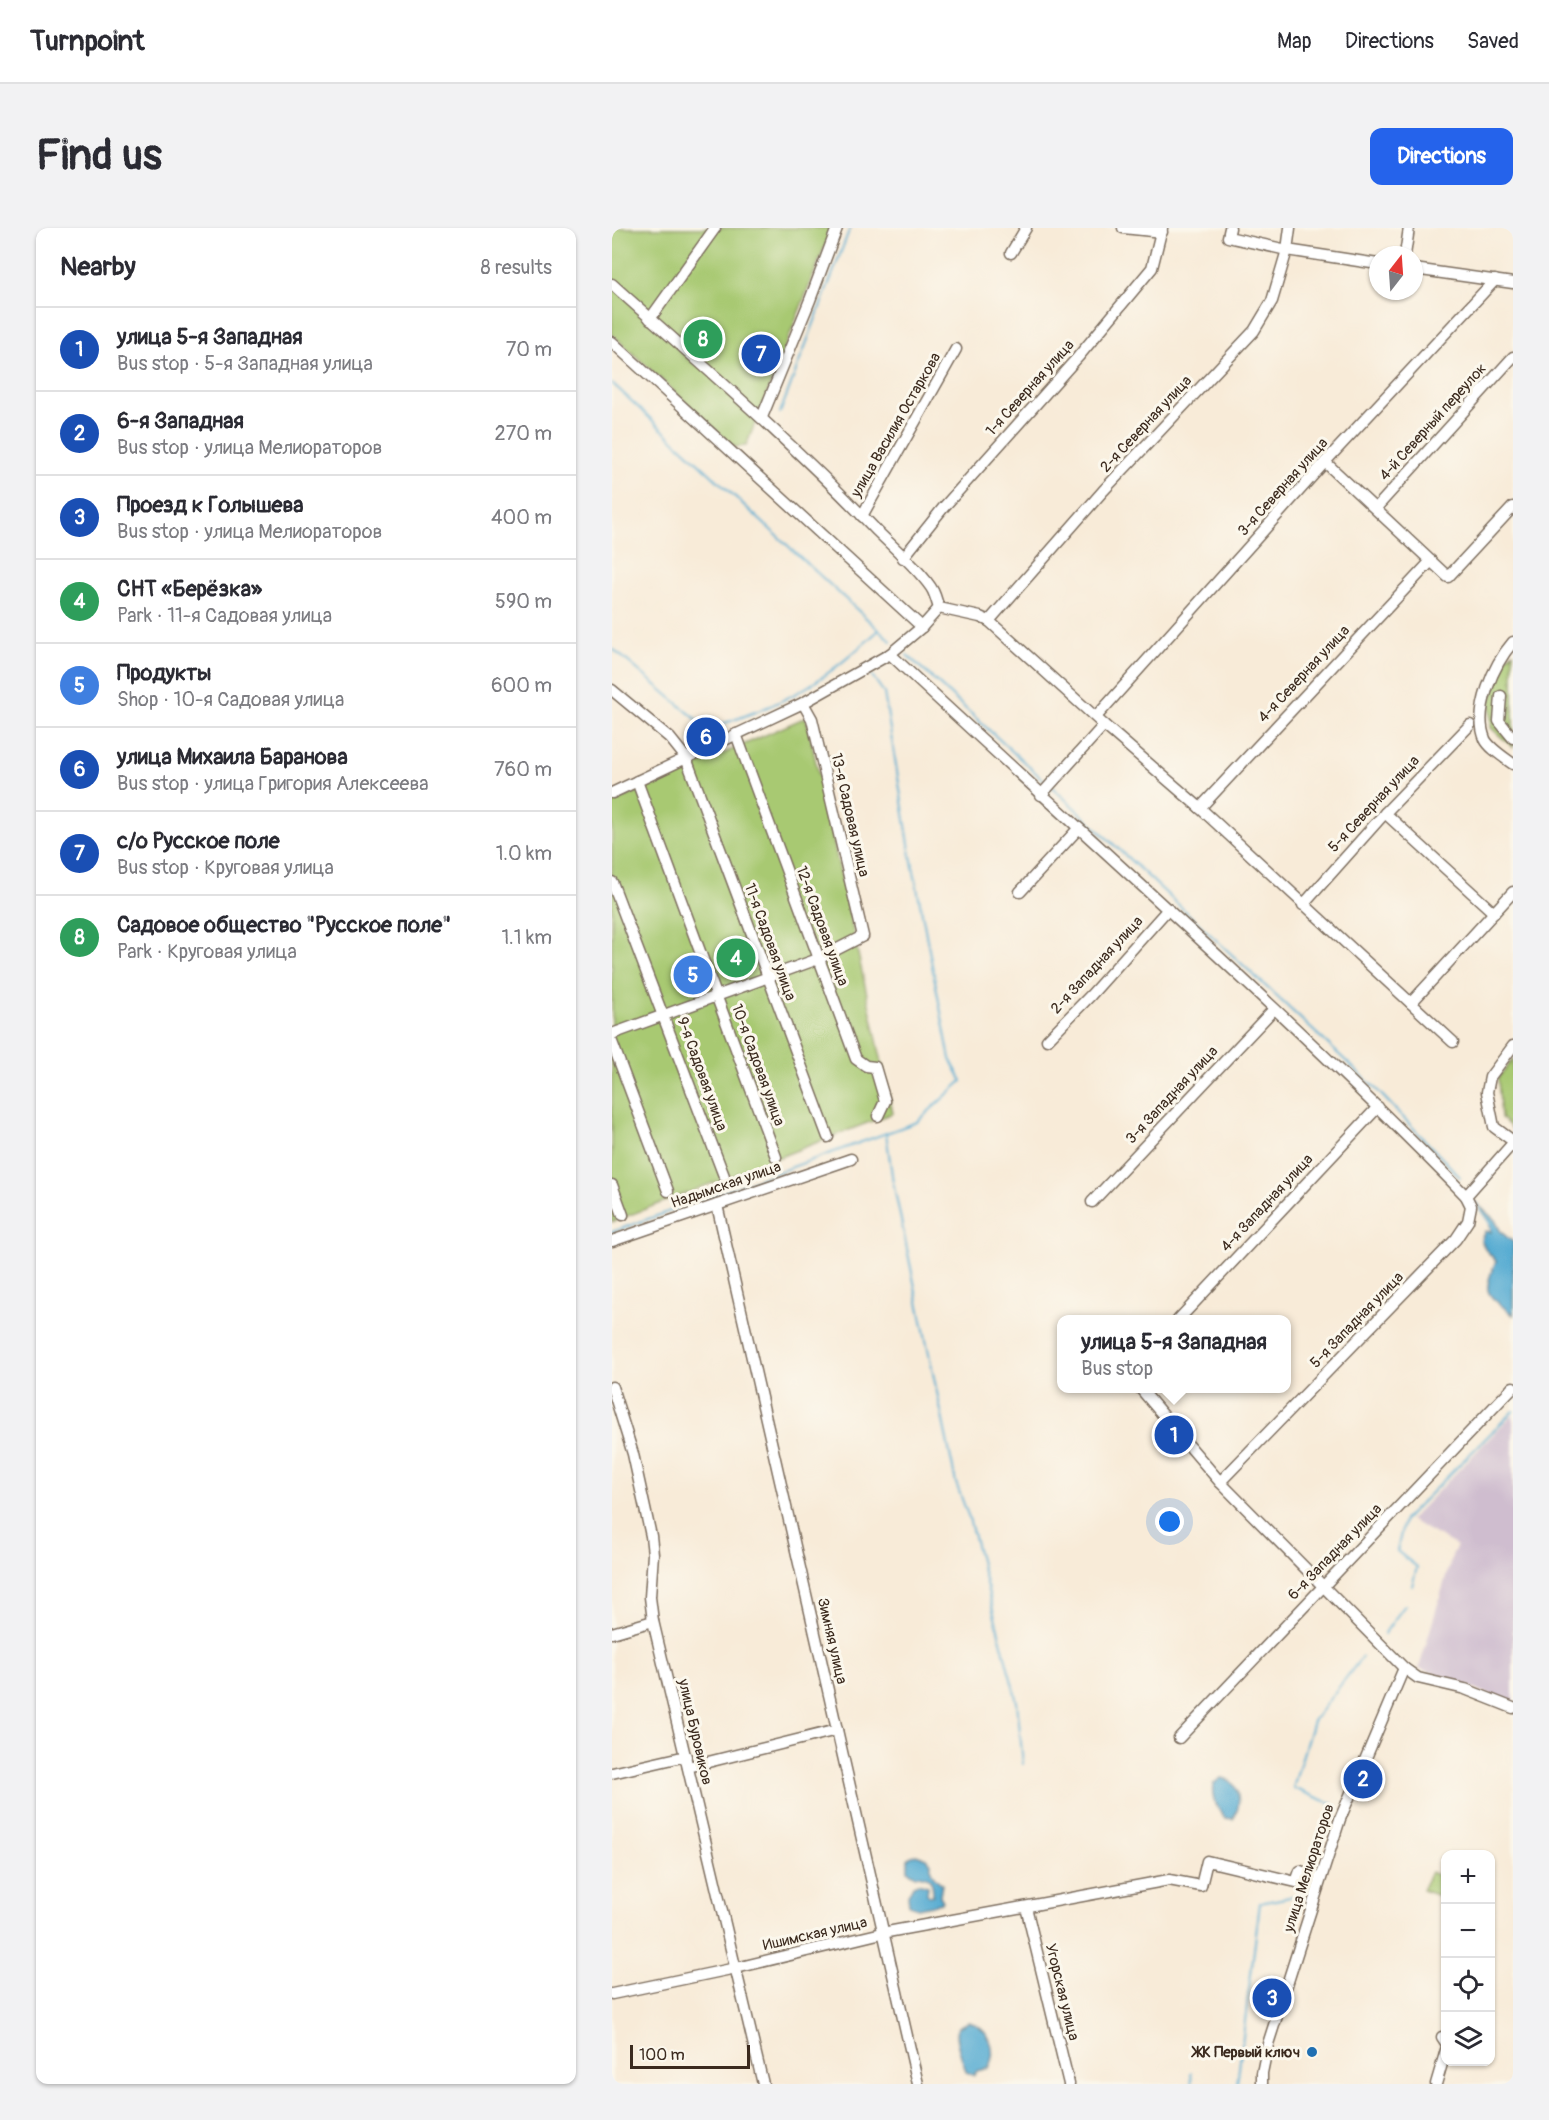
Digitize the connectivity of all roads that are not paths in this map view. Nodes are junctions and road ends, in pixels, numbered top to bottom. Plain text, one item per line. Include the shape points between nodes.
1 (716, 228) edge
2 (837, 228) edge
3 (1026, 228) edge
4 (1124, 228) edge
5 (1290, 228) edge
6 (1409, 228) edge
7 (1162, 230) edge
8 (1229, 233) edge
9 (1406, 246) edge
10 (1287, 250) junction
11 (1011, 253) dead end
12 (1369, 263) edge
13 (1423, 270) edge
14 (1495, 280) junction
15 (1513, 283) edge
16 (612, 284) edge
17 (650, 319) junction
18 (612, 342) edge
19 (956, 349) dead end
20 (1513, 357) edge
21 (762, 417) junction
22 (1325, 462) junction
23 (1513, 507) edge
24 (1376, 508) junction
25 (862, 516) junction
26 (903, 558) junction
27 (1431, 561) junction
28 (939, 608) junction
29 (989, 621) junction
30 (922, 627) junction
31 (1513, 642) edge
32 (890, 654) junction
33 (612, 690) edge
34 (1501, 696) dead end
35 (803, 703) junction
36 (1100, 721) junction
37 (1470, 724) dead end
38 (736, 734) junction
39 (1513, 738) edge
40 (686, 758) junction
41 (1513, 764) edge
42 (636, 781) junction
43 (612, 793) edge
44 (1041, 795) junction
45 (1200, 808) junction
46 (1385, 813) junction
47 (1078, 829) junction
48 (612, 882) edge
49 (1020, 892) dead end
50 (1513, 892) edge
51 (1303, 904) junction
52 (1168, 909) junction
53 (1494, 913) junction
54 (818, 959) junction
55 (767, 978) junction
56 (717, 996) junction
57 (1411, 1003) junction
58 (1274, 1009) junction
59 (664, 1015) junction
60 (612, 1034) edge
61 (1047, 1040) dead end
62 (612, 1042) edge
63 (1453, 1042) dead end
64 (1513, 1046) edge
65 (1378, 1107) junction
66 (878, 1116) dead end
67 (828, 1137) dead end
68 (1513, 1142) edge
69 (776, 1157) dead end
70 (851, 1159) dead end
71 (724, 1176) dead end
72 (612, 1185) edge
73 (668, 1191) dead end
74 (1466, 1196) junction
75 (1092, 1202) dead end
76 (717, 1205) junction
77 (623, 1215) dead end
78 (612, 1241) edge
79 (1183, 1315) edge
80 (612, 1387) edge
81 (1513, 1387) edge
82 (1143, 1393) edge
83 (1220, 1482) junction
84 (1322, 1587) junction
85 (653, 1621) junction
86 (612, 1633) edge
87 (1404, 1668) junction
88 (1513, 1708) edge
89 (837, 1730) junction
90 (1179, 1738) dead end
91 (687, 1762) junction
92 (612, 1773) edge
93 (1320, 1878) junction
94 (1026, 1907) junction
95 (882, 1933) junction
96 (736, 1968) junction
97 (612, 1994) edge
98 (1441, 2066) edge
99 (763, 2084) edge
100 (918, 2084) edge
101 (1069, 2084) edge
102 (1262, 2084) edge
103 (1436, 2084) edge

1 - 17 street
2 - 21 street
3 - 11 street
4 - 7 street
5 - 10 street, 2-я Северная улица
6 - 9 street
7 - 26 street, 1-я Северная улица via 1152,268
8 - 10 street
10 - 12 street
10 - 29 street, 2-я Северная улица via 1272,301 1254,331 1103,491
13 - 14 street
14 - 15 street
14 - 22 street, 3-я Северная улица
16 - 17 street
17 - 21 street
18 - 30 street
19 - 25 street, улица Василия Остаркова
20 - 24 street, 4-й Северный переулок
21 - 25 street
22 - 24 street
22 - 36 street, 3-я Северная улица
23 - 27 street via 1448,578
24 - 27 street
25 - 26 street
26 - 28 street via 933,590
27 - 45 street, 4-я Северная улица
28 - 29 street
28 - 30 street
29 - 36 street
30 - 32 street
31 - 41 street via 1496,668 1481,721 1485,741
32 - 35 street
32 - 44 street
33 - 40 street via 670,738
34 - 39 street via 1499,721
35 - 38 street
35 - 54 street, 13-я Садовая улица via 812,718 862,936
36 - 44 street, 3-я Северная улица
36 - 45 street
37 - 46 street, 5-я Северная улица
38 - 40 street
38 - 54 street, 12-я Садовая улица
40 - 42 street
40 - 55 street, 11-я Садовая улица
42 - 43 street
42 - 56 street, 10-я Садовая улица
44 - 47 street
45 - 51 street
46 - 51 street, 5-я Северная улица
46 - 53 street
47 - 49 street
47 - 52 street
48 - 59 street, 9-я Садовая улица
50 - 53 street
51 - 57 street
52 - 58 street
52 - 61 street, 2-я Западная улица
53 - 57 street
54 - 55 street
54 - 66 street, 12-я Садовая улица via 855,1059 875,1067 885,1101
55 - 56 street
55 - 67 street, 11-я Садовая улица
56 - 59 street
56 - 69 street, 10-я Садовая улица
57 - 63 street
58 - 65 street
58 - 75 street, 3-я Западная улица
59 - 60 street
59 - 71 street, 9-я Садовая улица
62 - 73 street
64 - 68 street via 1490,1077 1487,1092 1494,1126
65 - 74 street
65 - 79 street, 4-я Западная улица
68 - 74 street
70 - 76 street, Надымская улица
72 - 77 street
74 - 83 street, 5-я Западная улица via 1471,1206 1468,1221 1456,1239
76 - 78 street, Надымская улица
76 - 89 street, Зимняя улица
80 - 85 street, улица Буровиков via 633,1454 651,1536
81 - 84 street, 6-я Западная улица
82 - 83 street
83 - 84 street
84 - 87 street
84 - 90 street, 6-я Западная улица
85 - 86 street
85 - 91 street, улица Буровиков
87 - 88 street via 1418,1678 1465,1689
87 - 93 street, улица Мелиораторов via 1352,1788
89 - 91 street
89 - 95 street, Зимняя улица
91 - 92 street
91 - 96 street, улица Буровиков
93 - 94 street, Ишимская улица via 1300,1872 1296,1882 1207,1861 1201,1886 1169,1880
93 - 102 street, улица Мелиораторов via 1268,2044
94 - 95 street, Ишимская улица
94 - 101 street, Угорская улица
95 - 96 street, Ишимская улица
95 - 100 street, Зимняя улица
96 - 97 street, Ишимская улица
96 - 99 street, улица Буровиков
98 - 103 street

